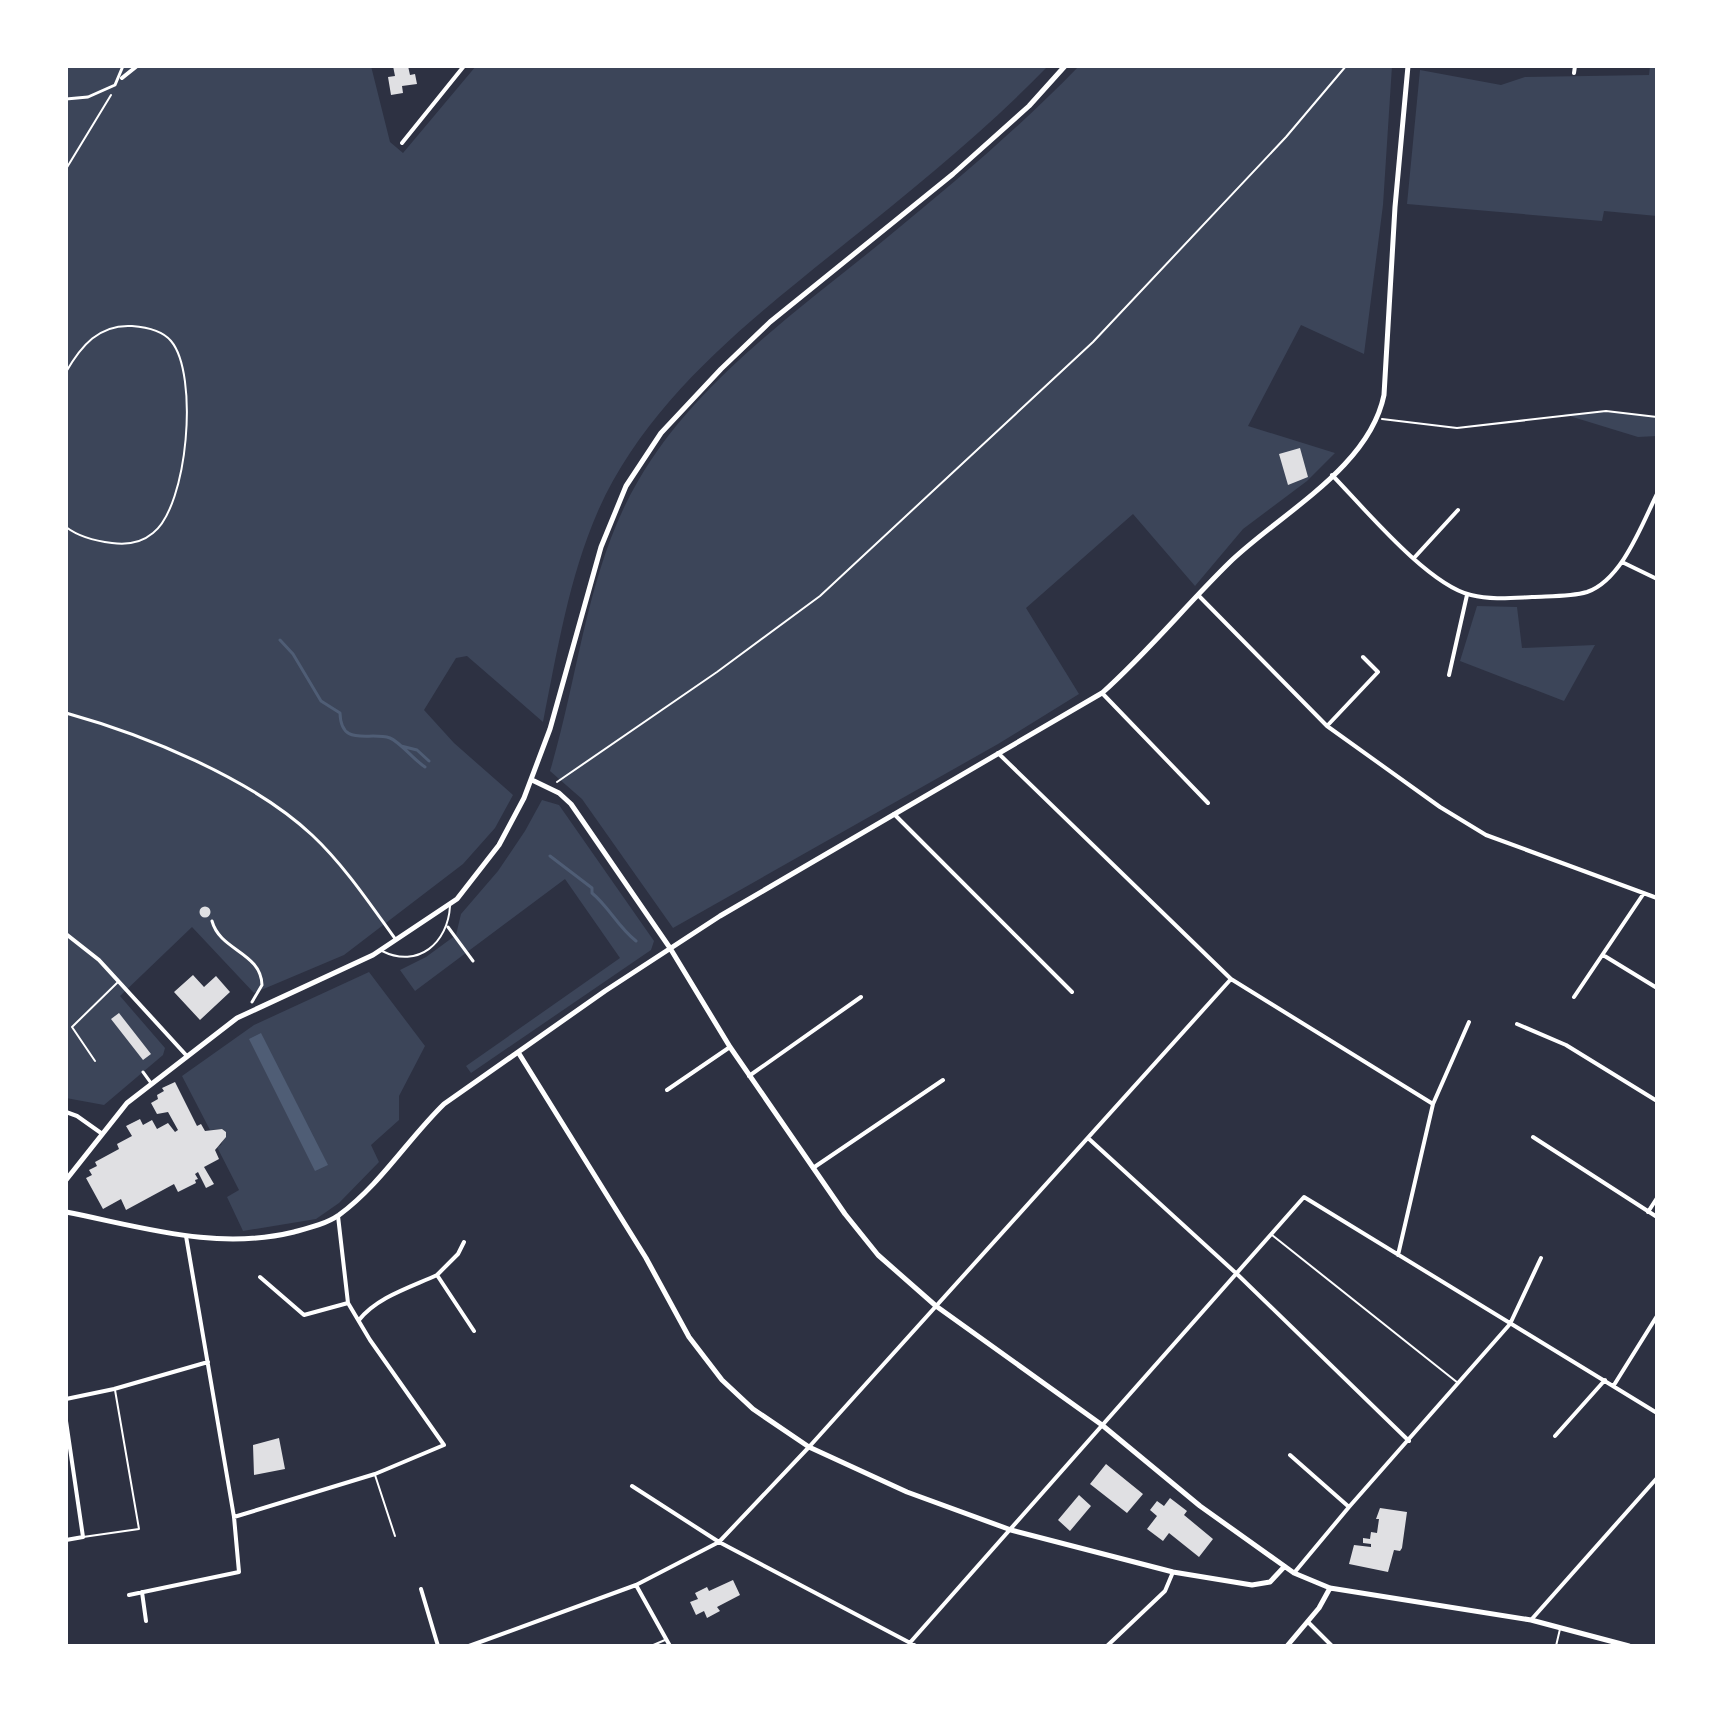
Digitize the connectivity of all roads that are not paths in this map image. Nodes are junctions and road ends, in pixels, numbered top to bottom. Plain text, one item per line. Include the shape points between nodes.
1 (123, 66) edge
2 (137, 66) edge
3 (464, 66) edge
4 (1065, 66) edge
5 (1408, 66) edge
6 (1575, 66) edge
7 (1574, 73) dead end
8 (122, 78) dead end
9 (66, 99) edge
10 (402, 143) dead end
11 (1332, 475) junction
12 (1657, 494) edge
13 (1458, 510) dead end
14 (1414, 558) junction
15 (1622, 562) junction
16 (1657, 579) edge
17 (1467, 595) junction
18 (1199, 596) junction
19 (1363, 657) dead end
20 (1449, 675) dead end
21 (1102, 693) junction
22 (66, 713) edge
23 (1327, 726) junction
24 (997, 753) junction
25 (532, 780) junction
26 (1208, 803) dead end
27 (894, 814) junction
28 (1644, 893) junction
29 (1657, 898) edge
30 (450, 904) junction
31 (212, 921) dead end
32 (448, 927) junction
33 (66, 934) edge
34 (396, 940) junction
35 (670, 948) junction
36 (381, 950) junction
37 (1603, 955) junction
38 (473, 961) dead end
39 (1231, 979) junction
40 (120, 981) junction
41 (1657, 988) edge
42 (1072, 992) dead end
43 (861, 997) dead end
44 (1574, 997) dead end
45 (252, 1002) dead end
46 (1469, 1022) dead end
47 (1517, 1024) dead end
48 (730, 1047) junction
49 (518, 1052) junction
50 (186, 1055) junction
51 (95, 1061) dead end
52 (143, 1072) dead end
53 (749, 1076) junction
54 (943, 1080) dead end
55 (151, 1083) junction
56 (667, 1090) dead end
57 (1657, 1101) edge
58 (1433, 1104) junction
59 (66, 1112) edge
60 (101, 1133) junction
61 (1533, 1137) dead end
62 (1088, 1138) junction
63 (813, 1168) junction
64 (66, 1180) edge
65 (1657, 1198) edge
66 (66, 1212) edge
67 (1648, 1212) junction
68 (338, 1216) junction
69 (1657, 1217) edge
70 (1272, 1235) junction
71 (186, 1236) junction
72 (464, 1242) dead end
73 (1398, 1255) junction
74 (1541, 1258) dead end
75 (437, 1275) junction
76 (1238, 1275) junction
77 (260, 1277) dead end
78 (348, 1303) junction
79 (936, 1306) junction
80 (1657, 1316) edge
81 (359, 1320) junction
82 (1510, 1324) junction
83 (474, 1331) dead end
84 (208, 1362) junction
85 (1605, 1380) junction
86 (1459, 1384) junction
87 (1614, 1385) junction
88 (114, 1389) junction
89 (66, 1399) edge
90 (1657, 1413) edge
91 (66, 1421) edge
92 (1102, 1425) junction
93 (1555, 1436) dead end
94 (1409, 1441) junction
95 (809, 1447) junction
96 (1290, 1455) dead end
97 (375, 1474) junction
98 (1657, 1478) edge
99 (632, 1486) dead end
100 (1349, 1507) junction
101 (234, 1517) junction
102 (1011, 1530) junction
103 (395, 1536) dead end
104 (83, 1537) junction
105 (66, 1540) edge
106 (719, 1542) junction
107 (1284, 1567) junction
108 (1173, 1572) junction
109 (1294, 1573) junction
110 (636, 1585) junction
111 (1330, 1588) junction
112 (421, 1589) dead end
113 (142, 1592) junction
114 (129, 1595) dead end
115 (1531, 1620) junction
116 (146, 1621) dead end
117 (1308, 1622) junction
118 (1560, 1628) junction
119 (666, 1639) junction
120 (908, 1644) edge
121 (438, 1646) edge
122 (469, 1646) edge
123 (651, 1646) edge
124 (670, 1646) edge
125 (916, 1646) edge
126 (1107, 1646) edge
127 (1287, 1646) edge
128 (1332, 1646) edge
129 (1556, 1646) edge
130 (1629, 1646) edge

1 - 9 street via 115,85 88,97
2 - 8 street
3 - 10 street
4 - 25 street via 953,174 770,322 661,433 626,486 601,547
5 - 11 street via 1384,395 1357,452
6 - 7 street
11 - 14 street
11 - 18 street via 1254,540
12 - 15 street
13 - 14 street
14 - 17 street
15 - 16 street
15 - 17 street via 1583,593 1494,599
17 - 20 street
18 - 21 street
18 - 23 street
19 - 23 street via 1378,672
21 - 24 street
21 - 26 street
22 - 34 street via 146,738 260,795 324,847
23 - 28 street via 1486,835
24 - 27 street
24 - 39 street
25 - 30 street via 499,845
25 - 35 street via 571,804
27 - 35 street
27 - 42 street
28 - 29 street
28 - 37 street
30 - 32 lane
30 - 34 street
31 - 45 street via 226,943 260,970 262,985
32 - 36 lane via 416,956 405,959
32 - 38 street
33 - 40 street
34 - 36 street
35 - 48 street
35 - 49 street
36 - 50 street via 237,1018
37 - 41 street
37 - 44 street
39 - 58 street
39 - 62 street
40 - 50 street
40 - 51 lane via 72,1027
43 - 53 street
46 - 58 street
47 - 57 street via 1566,1045
48 - 53 street
48 - 56 street
49 - 68 street via 444,1104
49 - 95 street via 689,1337 753,1409
50 - 55 street
52 - 55 street
53 - 63 street
54 - 63 street
55 - 60 street
58 - 73 street
59 - 60 street
60 - 64 street
61 - 67 street
62 - 76 street
62 - 79 street
63 - 79 street via 862,1237
65 - 67 street
66 - 71 street
67 - 69 street
68 - 71 street via 274,1237 232,1241
68 - 78 street
70 - 73 street via 1304,1197
70 - 76 street
70 - 86 lane
71 - 84 street
72 - 75 street
73 - 82 street
74 - 82 street
75 - 81 street via 367,1310
75 - 83 street
76 - 92 street
76 - 94 street
77 - 78 street via 304,1315
78 - 81 street
79 - 92 street
79 - 95 street
80 - 87 street
81 - 97 street via 444,1445
82 - 85 street
82 - 86 street
84 - 88 street
84 - 101 street
85 - 87 street
85 - 93 street
86 - 94 street
87 - 90 street
88 - 89 street
88 - 104 lane via 139,1529
91 - 104 street
92 - 102 street
92 - 107 street
94 - 100 street
95 - 102 street via 907,1492
95 - 106 street
96 - 100 street
97 - 101 street
97 - 103 lane
98 - 115 street
99 - 106 street
100 - 109 street
101 - 113 street via 239,1572
102 - 108 street
102 - 120 street
104 - 105 street
106 - 110 street
106 - 120 street
107 - 108 street via 1270,1582 1252,1585
107 - 109 street
108 - 126 street via 1165,1591
109 - 111 street
110 - 119 street
110 - 122 street
111 - 115 street
111 - 117 street
112 - 121 street
113 - 114 street
113 - 116 street
115 - 118 street
117 - 127 street
117 - 128 street
118 - 129 lane
118 - 130 street
119 - 123 lane
119 - 124 street
120 - 125 street

